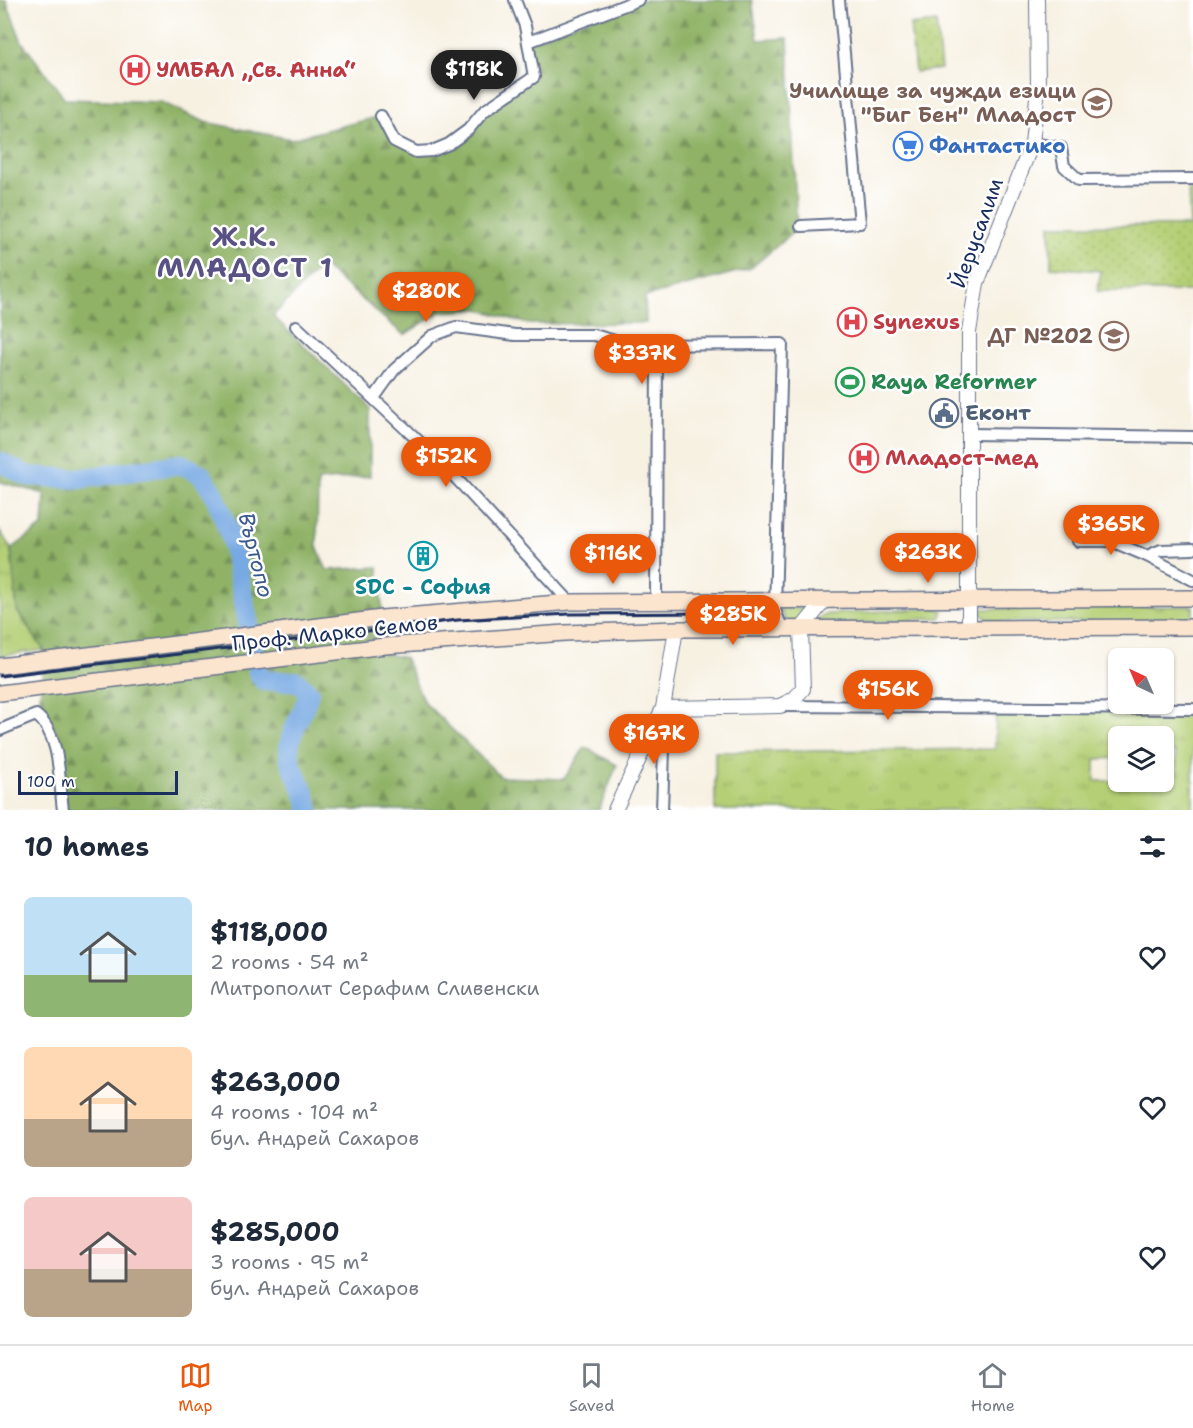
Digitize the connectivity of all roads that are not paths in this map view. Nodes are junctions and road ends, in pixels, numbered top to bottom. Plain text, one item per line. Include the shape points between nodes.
1 (515, 0) edge
2 (638, 0) edge
3 (839, 0) edge
4 (1037, 0) edge
5 (528, 42) junction
6 (381, 116) dead end
7 (1032, 143) junction
8 (1193, 179) edge
9 (801, 226) dead end
10 (296, 326) dead end
11 (657, 345) junction
12 (374, 398) junction
13 (970, 434) junction
14 (1193, 437) edge
15 (1078, 541) dead end
16 (1193, 549) edge
17 (1147, 556) junction
18 (1193, 580) edge
19 (1193, 598) edge
20 (825, 600) junction
21 (970, 600) junction
22 (776, 601) junction
23 (570, 602) junction
24 (656, 602) junction
25 (969, 627) junction
26 (1193, 627) edge
27 (676, 629) junction
28 (797, 632) junction
29 (0, 666) edge
30 (0, 693) edge
31 (780, 706) junction
32 (663, 708) junction
33 (1193, 708) edge
34 (0, 730) edge
35 (649, 741) junction
36 (63, 810) edge
37 (615, 810) edge
38 (662, 810) edge

1 - 5 street
2 - 5 street
3 - 9 street via 860,223
4 - 7 street, Йерусалим via 1038,89
5 - 6 street via 534,78 484,111 449,144 416,152 394,141
7 - 8 street via 1061,148 1064,166 1079,180
7 - 13 street, Йерусалим via 977,283 969,332
10 - 12 street
11 - 12 street via 628,345 594,335 515,335 456,327 432,336 394,370
11 - 22 street via 782,344
11 - 24 street
12 - 23 street via 442,463
13 - 14 street
13 - 21 street, Йерусалим
15 - 17 street via 1111,541
16 - 17 street via 1161,550
17 - 18 street
19 - 21 main road, Проф. Марко Семов
20 - 21 main road, Проф. Марко Семов
20 - 22 main road, Проф. Марко Семов
20 - 28 street
21 - 25 street, Йерусалим
22 - 24 main road, Проф. Марко Семов
22 - 28 street via 777,618
23 - 24 main road, Проф. Марко Семов
23 - 29 main road, Проф. Марко Семов via 382,618
25 - 26 main road, Проф. Марко Семов
25 - 28 main road, Проф. Марко Семов
27 - 28 main road, Проф. Марко Семов
27 - 30 main road, Проф. Марко Семов via 385,646
27 - 32 street
28 - 31 street via 802,689 794,699
31 - 32 street
31 - 33 street
32 - 35 street
34 - 36 street via 36,715 45,722 52,739
35 - 37 street
35 - 38 street via 664,748

